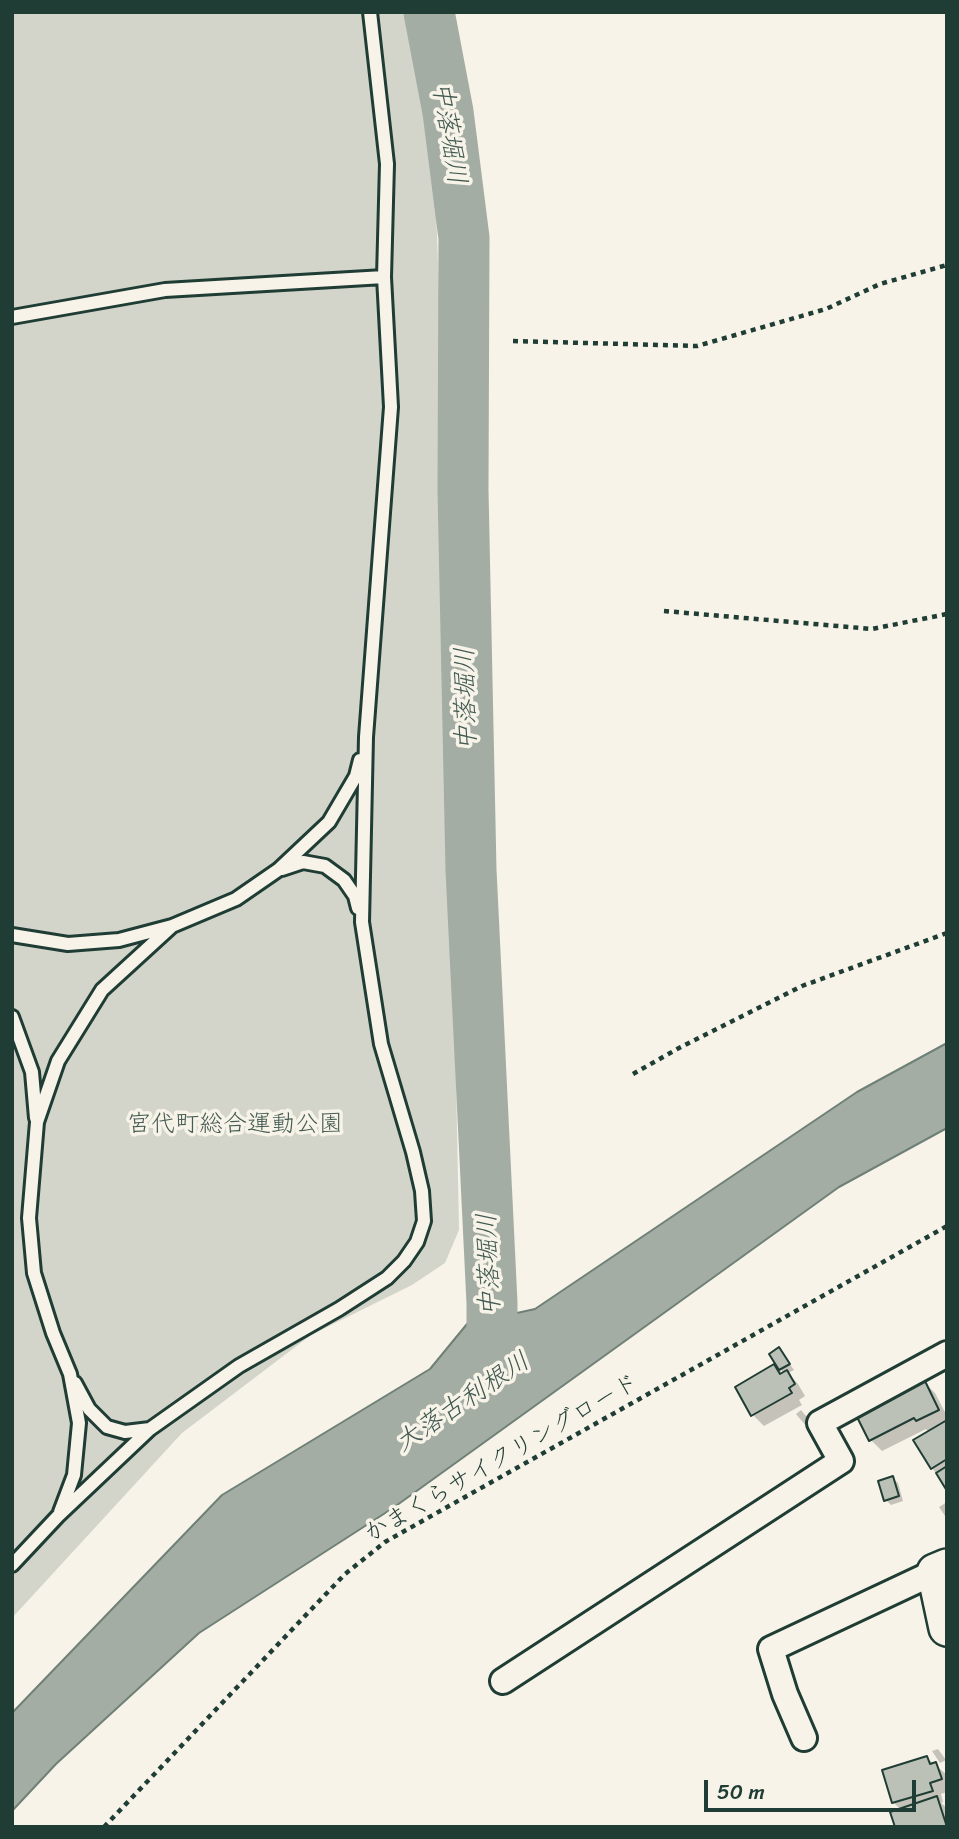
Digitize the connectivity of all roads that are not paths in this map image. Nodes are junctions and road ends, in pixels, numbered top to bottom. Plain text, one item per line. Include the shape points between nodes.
1 (370, 12) edge
2 (384, 277) junction
3 (12, 317) edge
4 (366, 737) junction
5 (278, 870) junction
6 (362, 922) junction
7 (172, 926) junction
8 (12, 935) edge
9 (12, 1017) edge
10 (37, 1122) junction
11 (947, 1354) edge
12 (70, 1374) junction
13 (150, 1429) junction
14 (58, 1516) junction
15 (15, 1561) edge
16 (941, 1569) edge
17 (947, 1628) edge
18 (503, 1681) dead end
19 (804, 1738) dead end

1 - 2 lane via 387,164
2 - 3 lane via 165,290
2 - 4 lane via 391,407
4 - 5 lane via 356,775 328,822
4 - 6 lane
5 - 6 lane via 303,862 325,866 344,880 355,896
5 - 7 lane via 236,899
6 - 13 lane via 381,1044 422,1191 424,1221 417,1242 387,1278 239,1366
7 - 8 lane via 119,940 68,944
7 - 10 lane via 102,990 58,1061
9 - 10 lane via 32,1072
10 - 12 lane via 29,1218 34,1272
11 - 18 street via 820,1423 841,1461
12 - 13 lane via 89,1409 107,1427 125,1432
12 - 14 lane via 79,1423 74,1475
13 - 14 lane
14 - 15 lane
16 - 17 street
16 - 19 street via 771,1649

